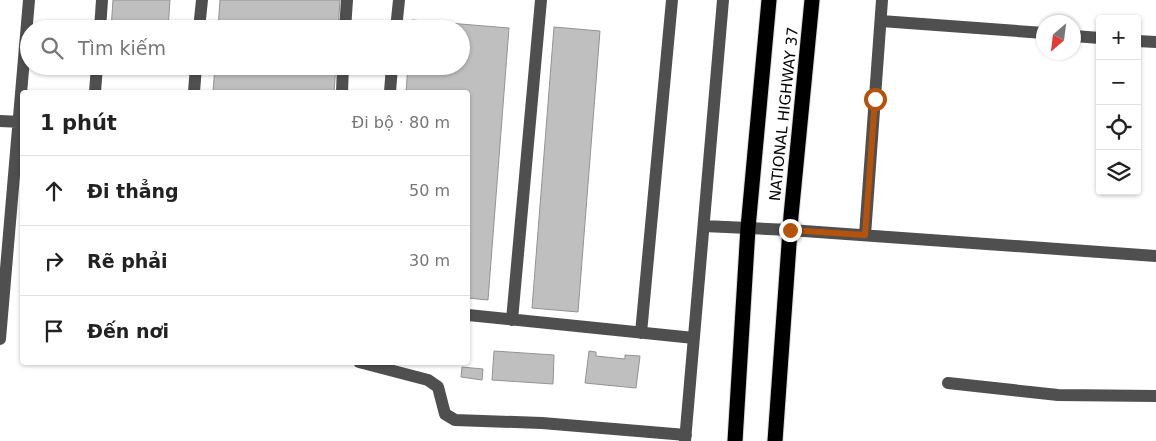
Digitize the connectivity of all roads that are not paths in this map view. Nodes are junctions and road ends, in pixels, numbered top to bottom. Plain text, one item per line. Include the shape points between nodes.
1 (29, 0) edge
2 (102, 0) edge
3 (202, 0) edge
4 (347, 0) edge
5 (399, 0) edge
6 (540, 0) edge
7 (672, 0) edge
8 (723, 0) edge
9 (769, 0) edge
10 (812, 0) edge
11 (882, 0) edge
12 (28, 20) edge
13 (101, 20) edge
14 (200, 20) edge
15 (346, 20) edge
16 (397, 20) edge
17 (880, 21) junction
18 (1036, 33) edge
19 (1081, 37) edge
20 (1096, 38) edge
21 (1141, 40) edge
22 (1156, 42) edge
23 (23, 75) edge
24 (96, 75) edge
25 (195, 75) edge
26 (343, 75) edge
27 (391, 75) edge
28 (22, 90) edge
29 (95, 90) edge
30 (194, 90) edge
31 (342, 90) edge
32 (390, 90) edge
33 (0, 120) edge
34 (20, 122) edge
35 (704, 226) junction
36 (748, 228) junction
37 (790, 230) junction
38 (865, 235) junction
39 (1156, 256) edge
40 (470, 315) edge
41 (512, 320) junction
42 (641, 333) junction
43 (694, 338) junction
44 (0, 339) edge
45 (370, 365) edge
46 (948, 384) dead end
47 (1156, 396) edge
48 (686, 438) edge
49 (735, 441) edge
50 (775, 441) edge

1 - 12 street
2 - 13 street
3 - 14 street
4 - 15 street
5 - 16 street
6 - 41 street
7 - 42 street
8 - 35 street
9 - 36 highway, NATIONAL HIGHWAY 37
10 - 37 highway, NATIONAL HIGHWAY 37
11 - 17 street
17 - 18 street
17 - 38 street
19 - 20 street
21 - 22 street
23 - 28 street
24 - 29 street
25 - 30 street
26 - 31 street
27 - 32 street
33 - 34 street
34 - 44 street
35 - 36 street
35 - 43 street
36 - 37 street
36 - 49 highway, NATIONAL HIGHWAY 37
37 - 38 street
37 - 50 highway, NATIONAL HIGHWAY 37
38 - 39 street
40 - 41 street
41 - 42 street
42 - 43 street
43 - 48 street
45 - 48 street via 428,380 438,387 445,414 455,420 542,423
46 - 47 street via 1058,395

